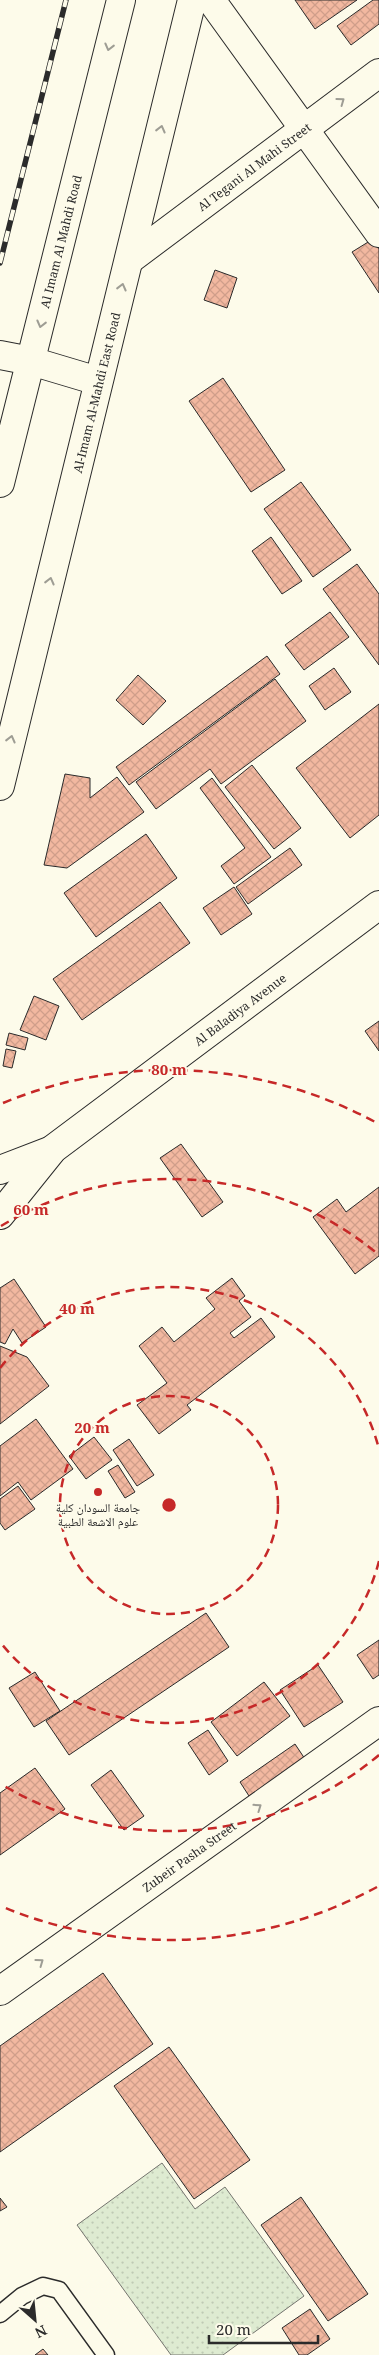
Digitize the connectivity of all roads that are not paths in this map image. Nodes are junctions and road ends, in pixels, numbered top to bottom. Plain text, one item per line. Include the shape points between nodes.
1 (121, 0) edge
2 (192, 0) edge
3 (211, 0) edge
4 (379, 73) edge
5 (303, 129) junction
6 (379, 233) edge
7 (129, 260) junction
8 (0, 355) edge
9 (32, 362) junction
10 (98, 381) junction
11 (0, 483) edge
12 (0, 786) edge
13 (379, 905) edge
14 (53, 1149) junction
15 (0, 1170) edge
16 (0, 1215) edge
17 (379, 1721) edge
18 (0, 1991) edge
19 (0, 2314) edge
20 (106, 2355) edge

1 -> 9 street, Al Imam Al Mahdi Road
7 -> 2 street, Al-Imam Al-Mahdi East Road
3 - 5 street
5 -> 4 street, Al Tegani Al Mahi Street
5 - 6 street
5 - 7 street, Al Tegani Al Mahi Street
10 -> 7 street, Al-Imam Al-Mahdi East Road
8 - 9 street
9 - 10 street
9 - 11 street, Al Imam Al Mahdi Road
12 -> 10 street, Al-Imam Al-Mahdi East Road
13 - 14 street, Al Baladiya Avenue
14 - 15 street
14 - 16 street
18 -> 17 street, Zubeir Pasha Street
19 - 20 lane via 22,2296 43,2286 58,2290

